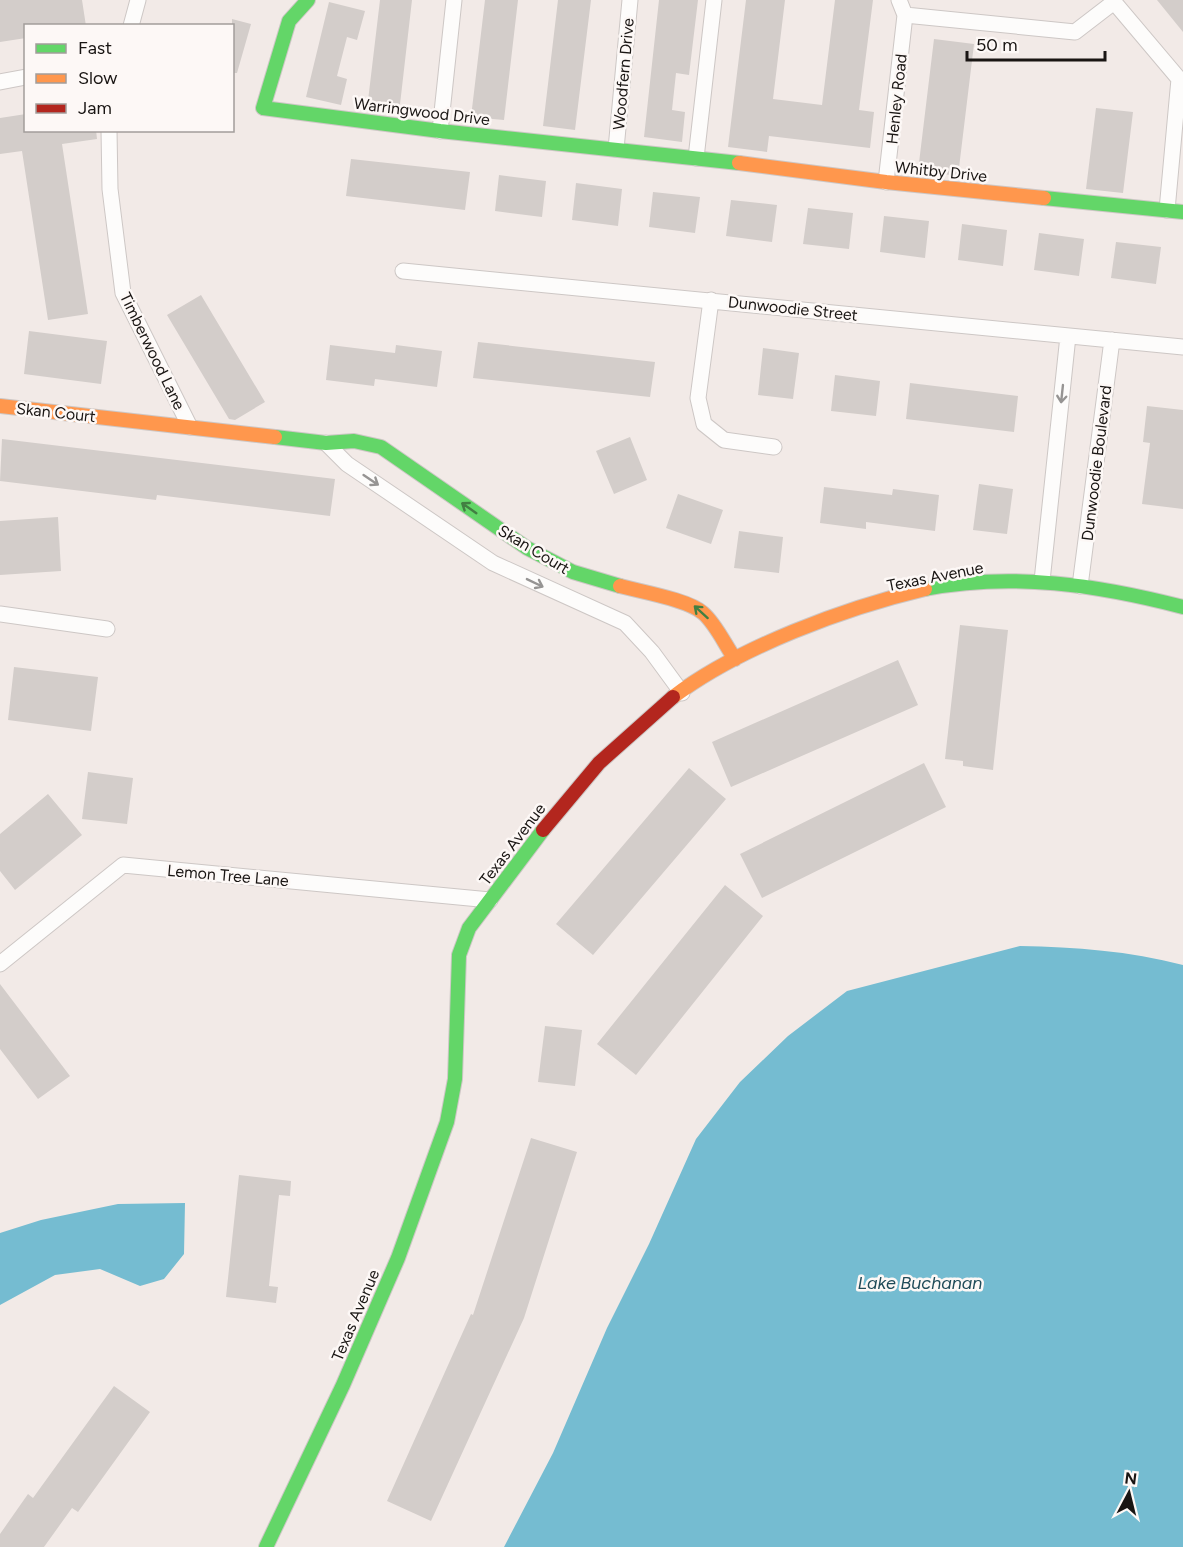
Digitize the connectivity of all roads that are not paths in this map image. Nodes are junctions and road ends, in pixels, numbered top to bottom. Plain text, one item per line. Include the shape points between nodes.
1 (138, 0) edge
2 (308, 0) edge
3 (454, 0) edge
4 (630, 0) edge
5 (714, 0) edge
6 (899, 0) edge
7 (1115, 1) edge
8 (904, 15) junction
9 (132, 24) edge
10 (24, 77) edge
11 (0, 82) edge
12 (440, 131) junction
13 (109, 132) edge
14 (616, 149) junction
15 (696, 158) junction
16 (886, 183) junction
17 (1167, 210) junction
18 (1183, 212) edge
19 (403, 271) dead end
20 (711, 300) junction
21 (1068, 336) junction
22 (1112, 340) junction
23 (1183, 347) edge
24 (0, 406) edge
25 (190, 428) junction
26 (326, 442) junction
27 (774, 447) dead end
28 (1042, 581) junction
29 (1080, 586) junction
30 (1183, 607) edge
31 (0, 614) edge
32 (107, 629) dead end
33 (735, 660) junction
34 (682, 693) junction
35 (490, 900) junction
36 (0, 964) edge
37 (266, 1547) edge

1 - 9 street
2 - 12 street, Warringwood Drive via 289,21 263,108
3 - 12 street
4 - 14 street, Woodfern Drive
5 - 15 street
6 - 8 street
7 - 8 street via 1075,32
7 - 17 street via 1179,79
8 - 16 street, Henley Road
10 - 11 street
12 - 14 street, Warringwood Drive
13 - 25 street, Timberwood Lane via 110,189 123,293
14 - 15 street, Warringwood Drive
15 - 16 street, Whitby Drive
16 - 17 street, Whitby Drive
17 - 18 street, Whitby Drive
19 - 20 street, Dunwoodie Street
20 - 21 street, Dunwoodie Street
20 - 27 street via 698,398 704,424 724,441
21 - 22 street, Dunwoodie Street
21 -> 28 street
22 - 23 street, Dunwoodie Street
22 - 29 street, Dunwoodie Boulevard
24 - 25 street, Skan Court
25 - 26 street, Skan Court
33 -> 26 street, Skan Court via 705,614 690,603 573,572 527,548 381,447 354,441
26 -> 34 street, Skan Court via 346,464 493,562 625,623
28 - 29 street, Texas Avenue
28 - 33 street, Texas Avenue via 976,582 920,592 838,614
29 - 30 street, Texas Avenue
31 - 32 street
33 - 34 street, Texas Avenue
34 - 35 street, Texas Avenue via 649,716 574,790
35 - 36 street, Lemon Tree Lane via 123,865
35 - 37 street, Texas Avenue via 469,928 459,954 455,1079 447,1122 398,1258

